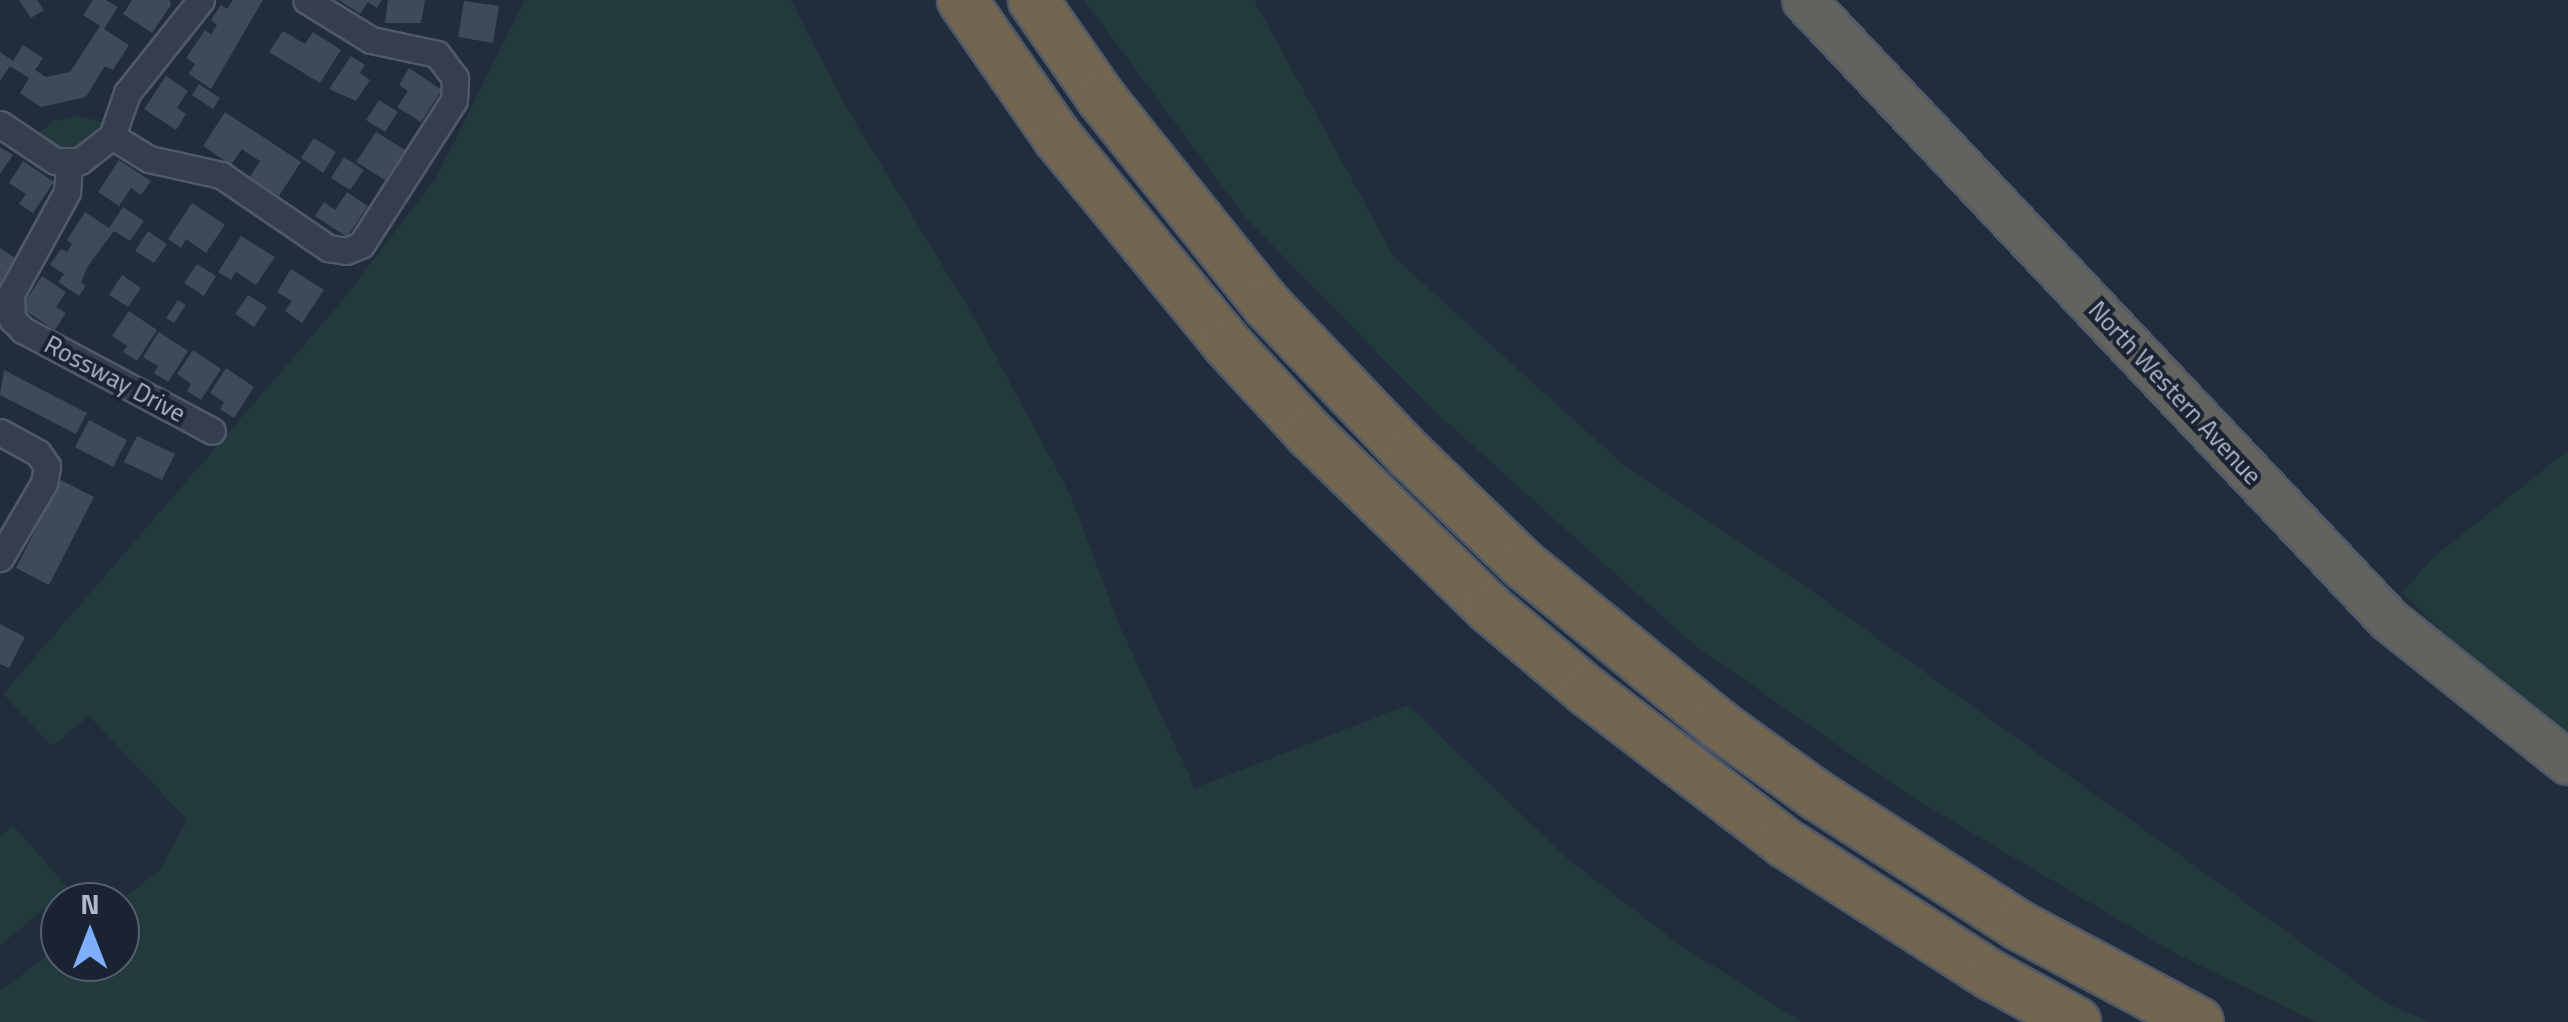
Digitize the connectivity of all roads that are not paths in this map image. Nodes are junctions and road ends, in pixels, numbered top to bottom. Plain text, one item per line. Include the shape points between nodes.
1 (201, 0) edge
2 (306, 0) edge
3 (962, 0) edge
4 (1033, 0) edge
5 (1804, 0) edge
6 (0, 124) edge
7 (112, 136) junction
8 (68, 164) junction
9 (212, 431) dead end
10 (0, 432) edge
11 (0, 558) edge
12 (2568, 763) edge
13 (2076, 1022) edge
14 (2199, 1022) edge

1 - 7 street via 127,92
2 - 7 street via 371,40 438,54 455,78 454,100 361,245 328,248 220,175 149,160
3 - 13 highway via 1058,138 1227,344 1490,610 1785,842
4 - 14 highway via 1102,99 1267,305 1524,565 1690,702 1818,796 2018,925
5 - 12 highway, North Western Avenue via 2389,620
6 - 8 street
7 - 8 street
8 - 9 street, Rossway Drive via 68,192 11,294 12,320
10 - 11 street via 38,453 47,466 44,483

